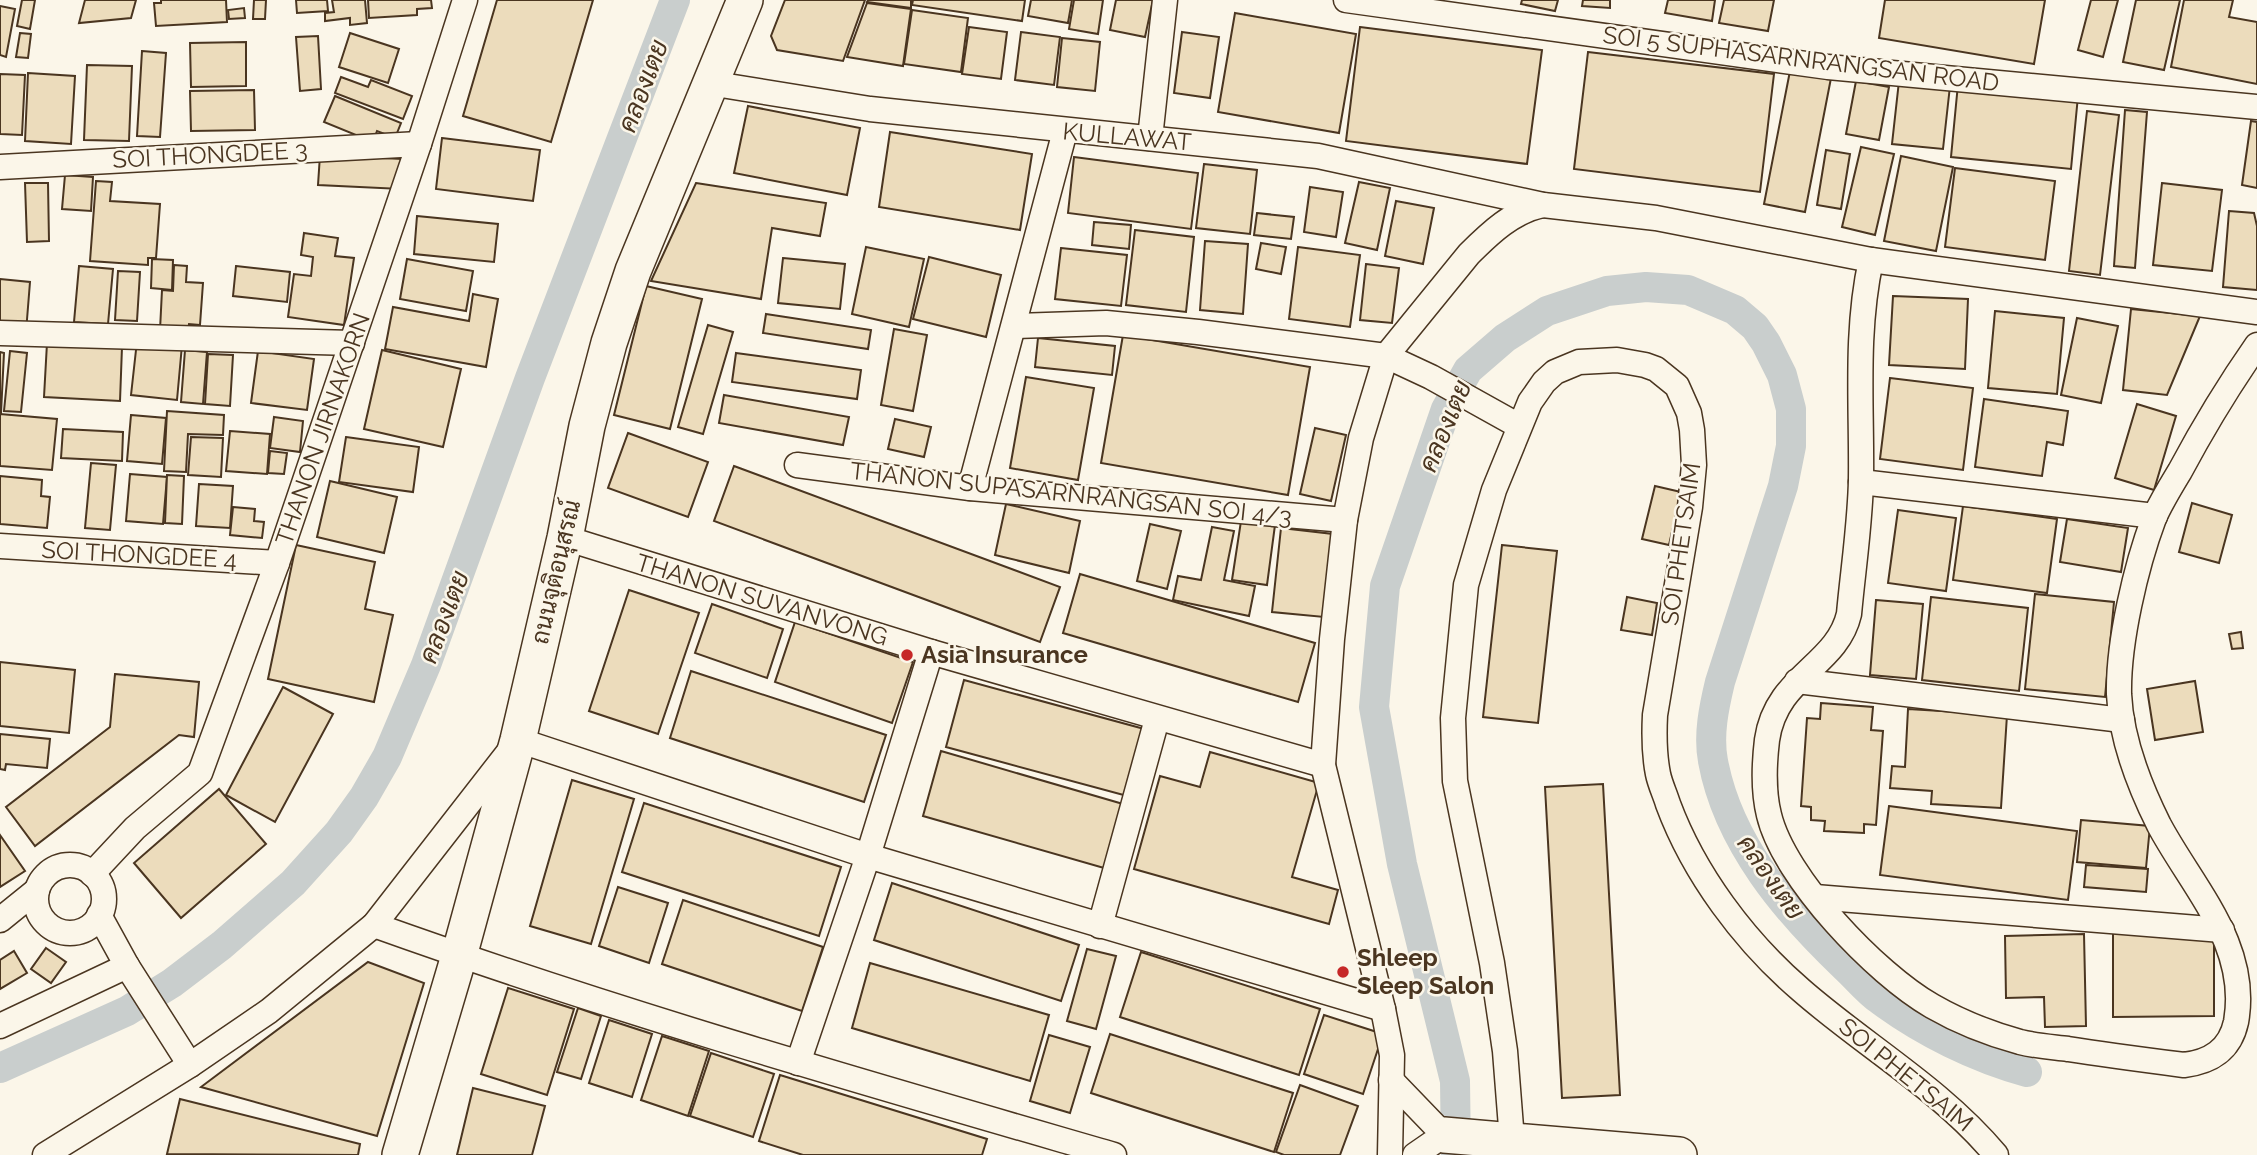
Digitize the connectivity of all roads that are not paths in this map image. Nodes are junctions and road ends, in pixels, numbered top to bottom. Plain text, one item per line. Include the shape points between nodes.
1 (465, 0) edge
2 (746, 0) edge
3 (1165, 0) edge
4 (1346, 0) edge
5 (709, 83) junction
6 (2257, 107) edge
7 (1065, 131) junction
8 (1150, 138) junction
9 (419, 144) junction
10 (0, 167) edge
11 (1543, 205) junction
12 (1871, 260) junction
13 (2257, 313) edge
14 (1014, 326) junction
15 (0, 333) edge
16 (352, 343) junction
17 (2257, 345) edge
18 (1386, 356) junction
19 (1519, 426) junction
20 (797, 465) dead end
21 (1861, 482) junction
22 (970, 488) junction
23 (2155, 516) junction
24 (1345, 520) junction
25 (565, 538) junction
26 (0, 547) edge
27 (277, 563) junction
28 (930, 652) junction
29 (1797, 681) junction
30 (1157, 719) junction
31 (2122, 720) junction
32 (518, 740) junction
33 (1323, 765) junction
34 (868, 856) junction
35 (82, 869) junction
36 (37, 890) junction
37 (1815, 897) junction
38 (99, 915) junction
39 (0, 920) edge
40 (44, 921) junction
41 (374, 925) junction
42 (1100, 926) junction
43 (0, 930) edge
44 (2222, 930) junction
45 (74, 932) junction
46 (459, 956) junction
47 (127, 966) junction
48 (1383, 1009) junction
49 (0, 1026) edge
50 (184, 1056) junction
51 (798, 1063) junction
52 (1391, 1080) junction
53 (1444, 1135) junction
54 (1523, 1144) edge
55 (45, 1155) edge
56 (400, 1155) edge
57 (1114, 1155) edge
58 (1390, 1155) edge
59 (1415, 1155) edge
60 (1679, 1155) edge
61 (1996, 1155) edge

1 - 9 street, THANON JIRNAKORN
2 - 5 street, ถนนจุติอนุสรณ์
3 - 8 street
4 - 6 street, SOI 5 SUPHASARNRANGSAN ROAD via 1828,67
5 - 7 street, KULLAWAT via 870,109
5 - 25 street, ถนนจุติอนุสรณ์ via 609,343
7 - 8 street, KULLAWAT
7 - 14 street
8 - 11 street, KULLAWAT via 1318,156
9 - 10 street, SOI THONGDEE 3
9 - 16 street, THANON JIRNAKORN
11 - 12 street, KULLAWAT via 1656,218
11 - 18 street via 1520,212 1469,254
12 - 13 street
12 - 21 street via 1859,368
14 - 18 street via 1105,323
14 - 22 street
15 - 16 street
16 - 27 street, THANON JIRNAKORN
17 - 23 street
18 - 19 street
18 - 24 street via 1361,439
19 - 54 street, SOI PHETSAIM via 1466,585 1453,718 1455,780
19 - 61 street, SOI PHETSAIM via 1544,382 1579,362 1604,359 1645,365 1677,386 1689,413 1694,465 1654,743 1658,776 1674,819 1697,864 1771,962 1945,1102
20 - 22 street, THANON SUPASARNRANGSAN SOI 4/3
21 - 23 street
21 - 29 street via 1845,629
22 - 24 street, THANON SUPASARNRANGSAN SOI 4/3
23 - 31 street via 2123,646
24 - 33 street
25 - 28 street, THANON SUVANVONG
25 - 32 street, ถนนจุติอนุสรณ์
26 - 27 street, SOI THONGDEE 4
27 - 35 street, THANON JIRNAKORN via 200,773
28 - 30 street, THANON SUVANVONG
28 - 34 street
29 - 31 street
29 - 37 street via 1771,721 1765,792 1777,838
30 - 33 street, THANON SUVANVONG
30 - 42 street
31 - 44 street via 2138,778 2159,824
32 - 34 street
32 - 41 street
32 - 46 street, ถนนจุติอนุสรณ์
33 - 48 street
34 - 42 street
34 - 51 street
35 - 36 street via 61,866 50,871
35 - 38 street via 99,882 103,894
36 - 39 street
36 - 40 street via 38,912
37 - 44 street
37 - 44 street via 1863,953 1897,982 1932,1006 1973,1025 2021,1042 2184,1065 2208,1060 2234,1032 2237,980
38 - 45 street via 93,924
38 - 47 street
40 - 43 street
40 - 45 street via 62,932
41 - 46 street
41 - 50 street via 269,1011
42 - 48 street
45 - 47 street
46 - 51 street
46 - 56 street, ถนนจุติอนุสรณ์
47 - 49 street
47 - 50 street
48 - 52 street via 1392,1055
50 - 55 street
51 - 57 street
52 - 53 street
52 - 58 street
53 - 54 street
53 - 59 street
54 - 60 street

